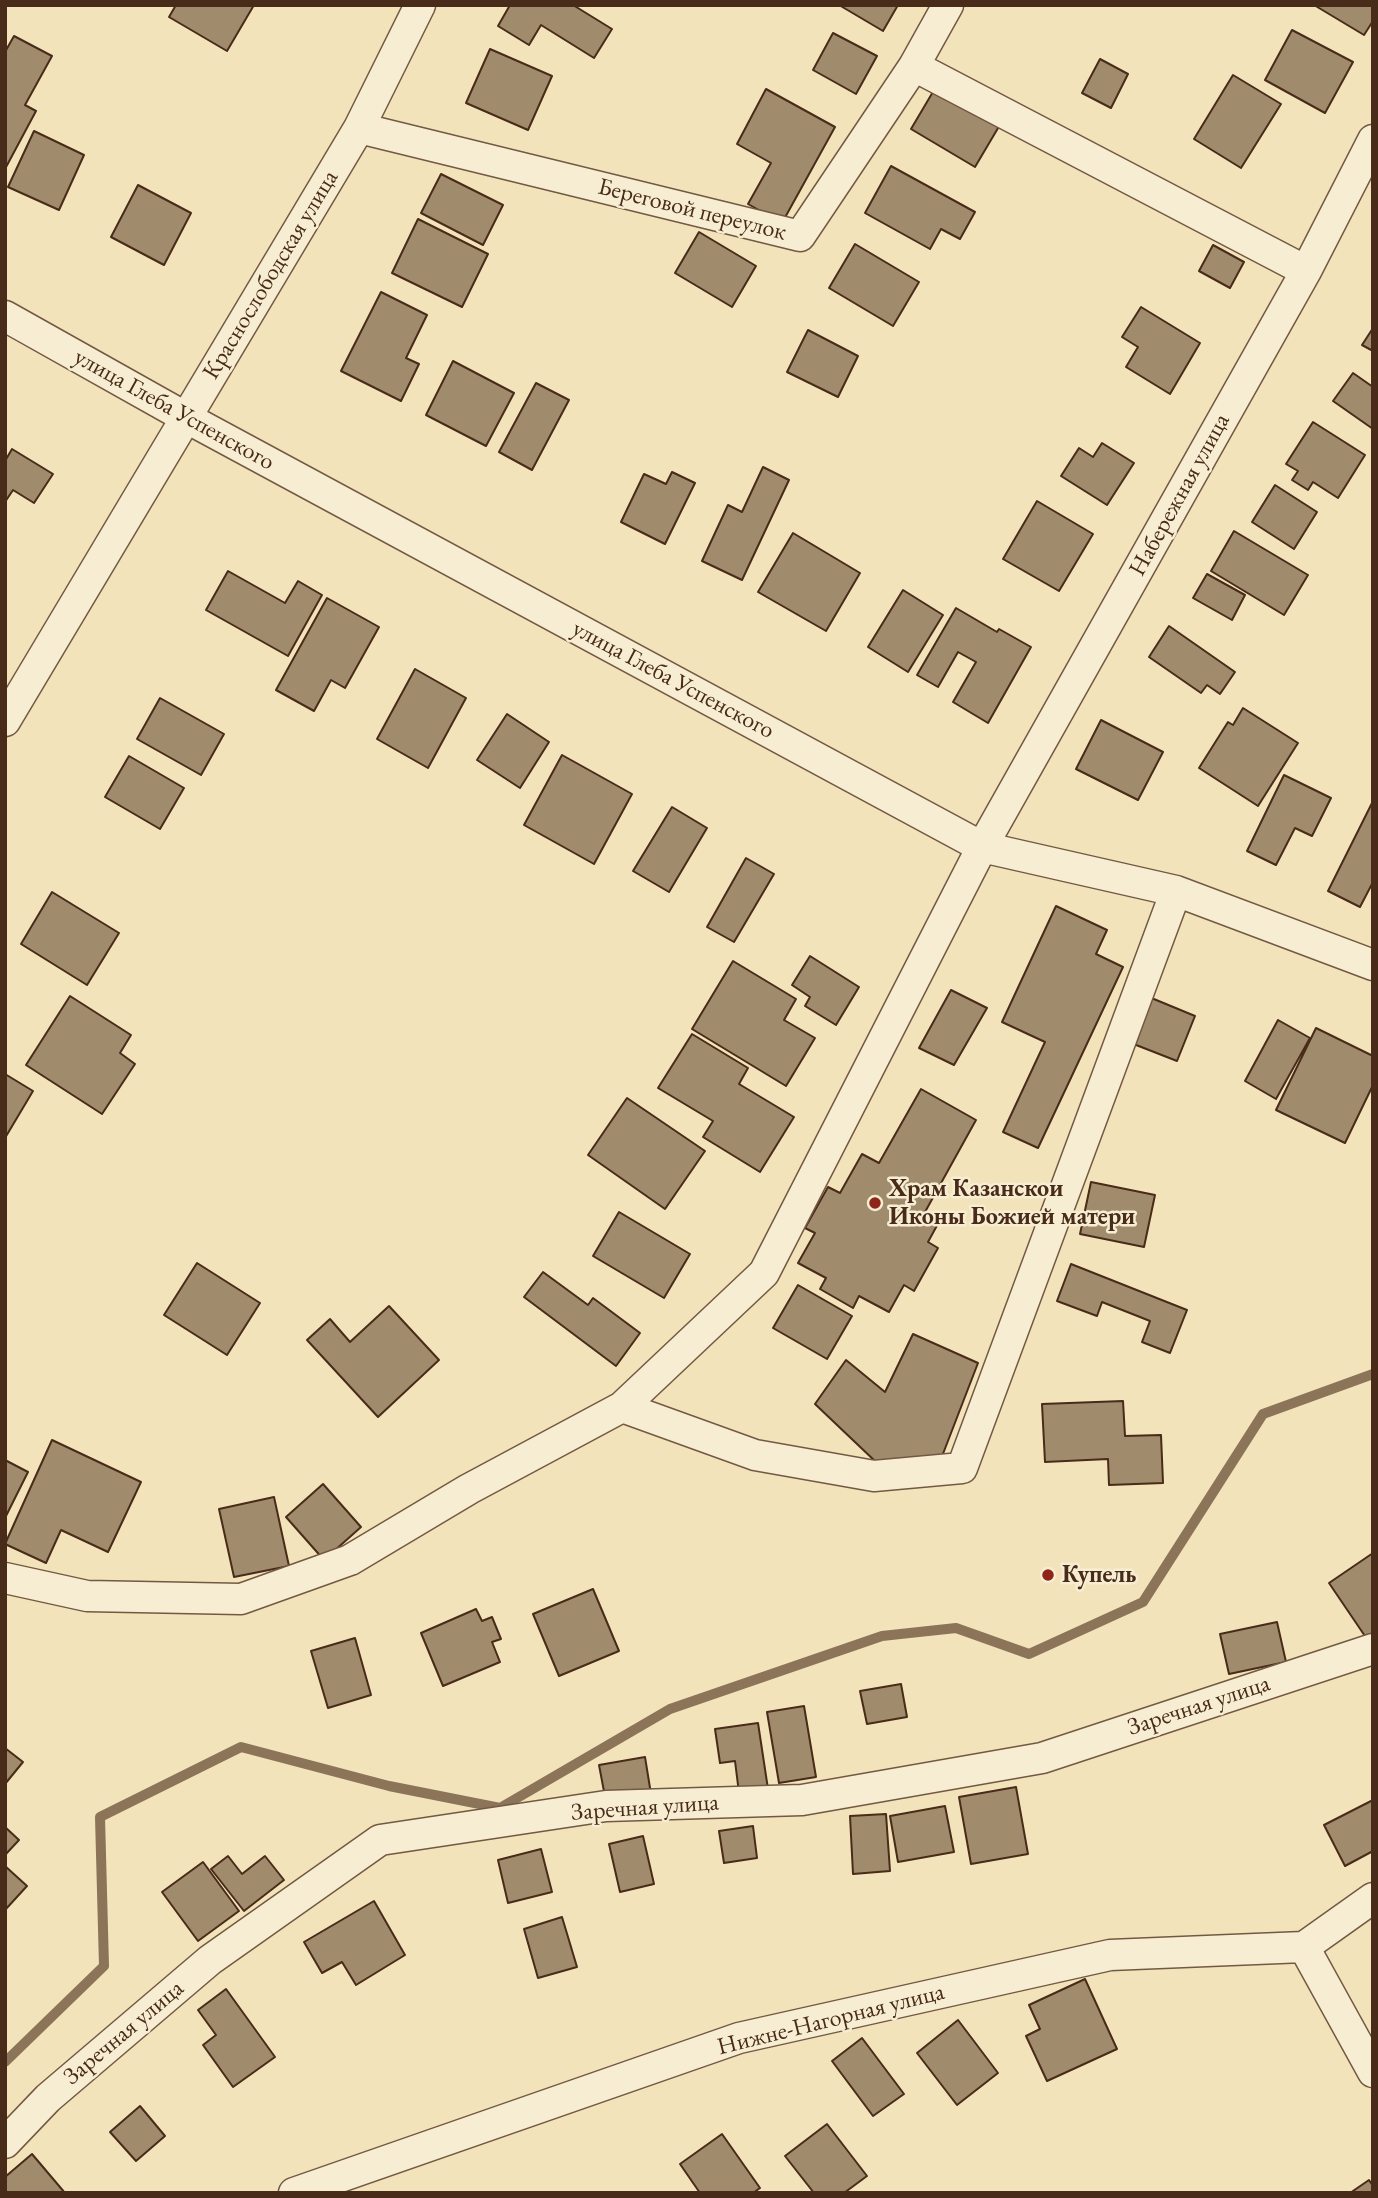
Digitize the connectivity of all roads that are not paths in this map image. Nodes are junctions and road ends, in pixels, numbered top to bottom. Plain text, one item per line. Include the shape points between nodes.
1 (420, 5) edge
2 (947, 5) edge
3 (914, 66) junction
4 (359, 128) junction
5 (1373, 140) edge
6 (1306, 271) junction
7 (5, 316) edge
8 (185, 418) junction
9 (5, 721) edge
10 (982, 846) junction
11 (1176, 891) junction
12 (1373, 965) edge
13 (622, 1407) junction
14 (5, 1578) edge
15 (1373, 1649) edge
16 (1373, 1898) edge
17 (1304, 1947) junction
18 (1373, 2072) edge
19 (5, 2143) edge
20 (294, 2193) edge

1 - 4 street, Краснослободская улица
2 - 3 street, Береговой переулок
3 - 4 street, Береговой переулок via 800,236
3 - 6 street
4 - 8 street, Краснослободская улица
5 - 6 street, Набережная улица
6 - 10 street, Набережная улица
7 - 8 street, улица Глеба Успенского
8 - 9 street, Краснослободская улица
8 - 10 street, улица Глеба Успенского
10 - 11 street, улица Глеба Успенского
10 - 13 street, Набережная улица via 764,1273
11 - 12 street, улица Глеба Успенского
11 - 13 street via 962,1468 874,1476 755,1455
13 - 14 street, Набережная улица via 469,1489 350,1560 241,1599 87,1597
15 - 19 street, Заречная улица via 1042,1758 802,1800 607,1806 380,1840 210,1960 48,2098
16 - 17 street
17 - 18 street
17 - 20 street, Нижне-Нагорная улица via 1110,1955 739,2038

